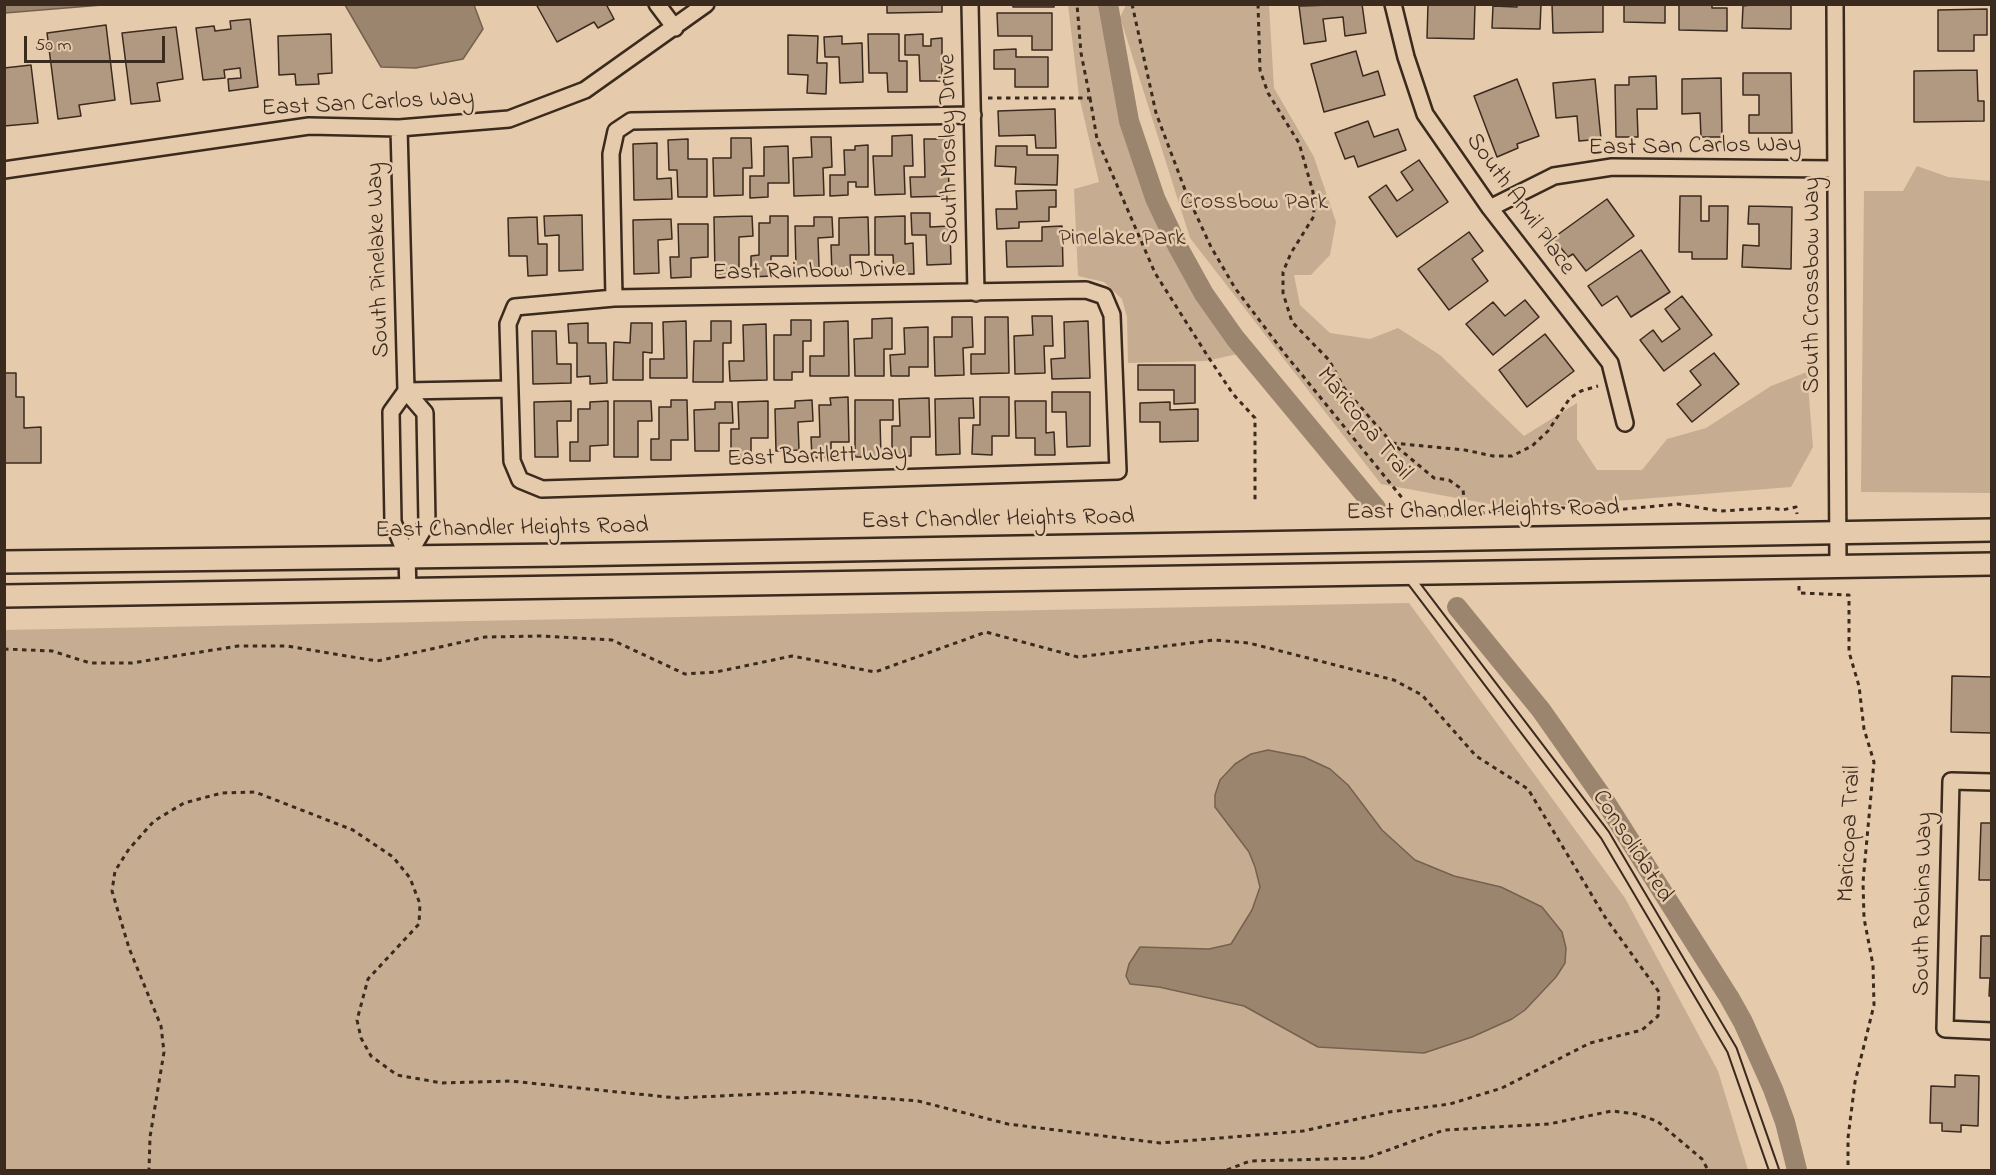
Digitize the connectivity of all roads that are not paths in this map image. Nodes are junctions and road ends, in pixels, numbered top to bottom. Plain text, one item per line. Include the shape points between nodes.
1 (657, 4) edge
2 (706, 4) edge
3 (970, 4) edge
4 (1393, 4) edge
5 (1835, 4) edge
6 (675, 28) junction
7 (973, 115) junction
8 (399, 128) junction
9 (1836, 169) junction
10 (4, 170) edge
11 (1490, 208) junction
12 (976, 293) junction
13 (614, 298) junction
14 (510, 389) junction
15 (406, 391) junction
16 (1625, 423) dead end
17 (1118, 471) joint
18 (1992, 530) edge
19 (1838, 531) junction
20 (1527, 537) junction
21 (1437, 539) junction
22 (1378, 540) junction
23 (407, 557) junction
24 (4, 562) edge
25 (1992, 564) edge
26 (1838, 566) junction
27 (1528, 571) junction
28 (1459, 572) junction
29 (1406, 573) junction
30 (408, 590) junction
31 (4, 596) edge
32 (1992, 782) edge
33 (1992, 1031) edge
34 (1774, 1170) edge

1 - 6 street
2 - 6 street, East San Carlos Way
3 - 7 street, South Mosley Drive
4 - 11 street, South Anvil Place via 1425,114
5 - 9 street, South Crossbow Way
6 - 8 street, East San Carlos Way via 585,90 509,119
7 - 12 street, South Mosley Drive
7 - 13 street via 631,121 616,131 611,154
8 - 10 street, East San Carlos Way via 309,126
8 - 15 street, South Pinelake Way
9 - 11 street, East San Carlos Way via 1612,166 1554,176
9 - 19 street, South Crossbow Way
11 - 16 street, South Anvil Place via 1610,363
12 - 13 street, East Rainbow Drive
12 - 17 street, East Rainbow Drive via 1086,290 1104,296 1112,315
13 - 14 street, East Rainbow Drive via 515,307 508,324
14 - 15 street
14 - 17 street, East Bartlett Way via 512,460 520,480 542,489
15 - 23 street, South Pinelake Way via 391,412 393,522
15 - 23 street, South Pinelake Way via 425,413 427,523
18 - 19 main road, East Chandler Heights Road
19 - 20 main road, East Chandler Heights Road
19 - 26 street, South Crossbow Way
20 - 21 main road, East Chandler Heights Road
20 - 27 main road
21 - 22 main road, East Chandler Heights Road
21 - 28 main road
22 - 23 main road, East Chandler Heights Road
22 - 29 main road
23 - 24 main road, East Chandler Heights Road
23 - 30 street, South Pinelake Way
25 - 26 main road
26 - 27 main road
27 - 28 main road
28 - 29 main road
29 - 30 main road
29 - 34 lane, Consolidated via 1605,835 1732,1050
30 - 31 main road
32 - 33 street, South Robins Way via 1951,781 1945,1029

